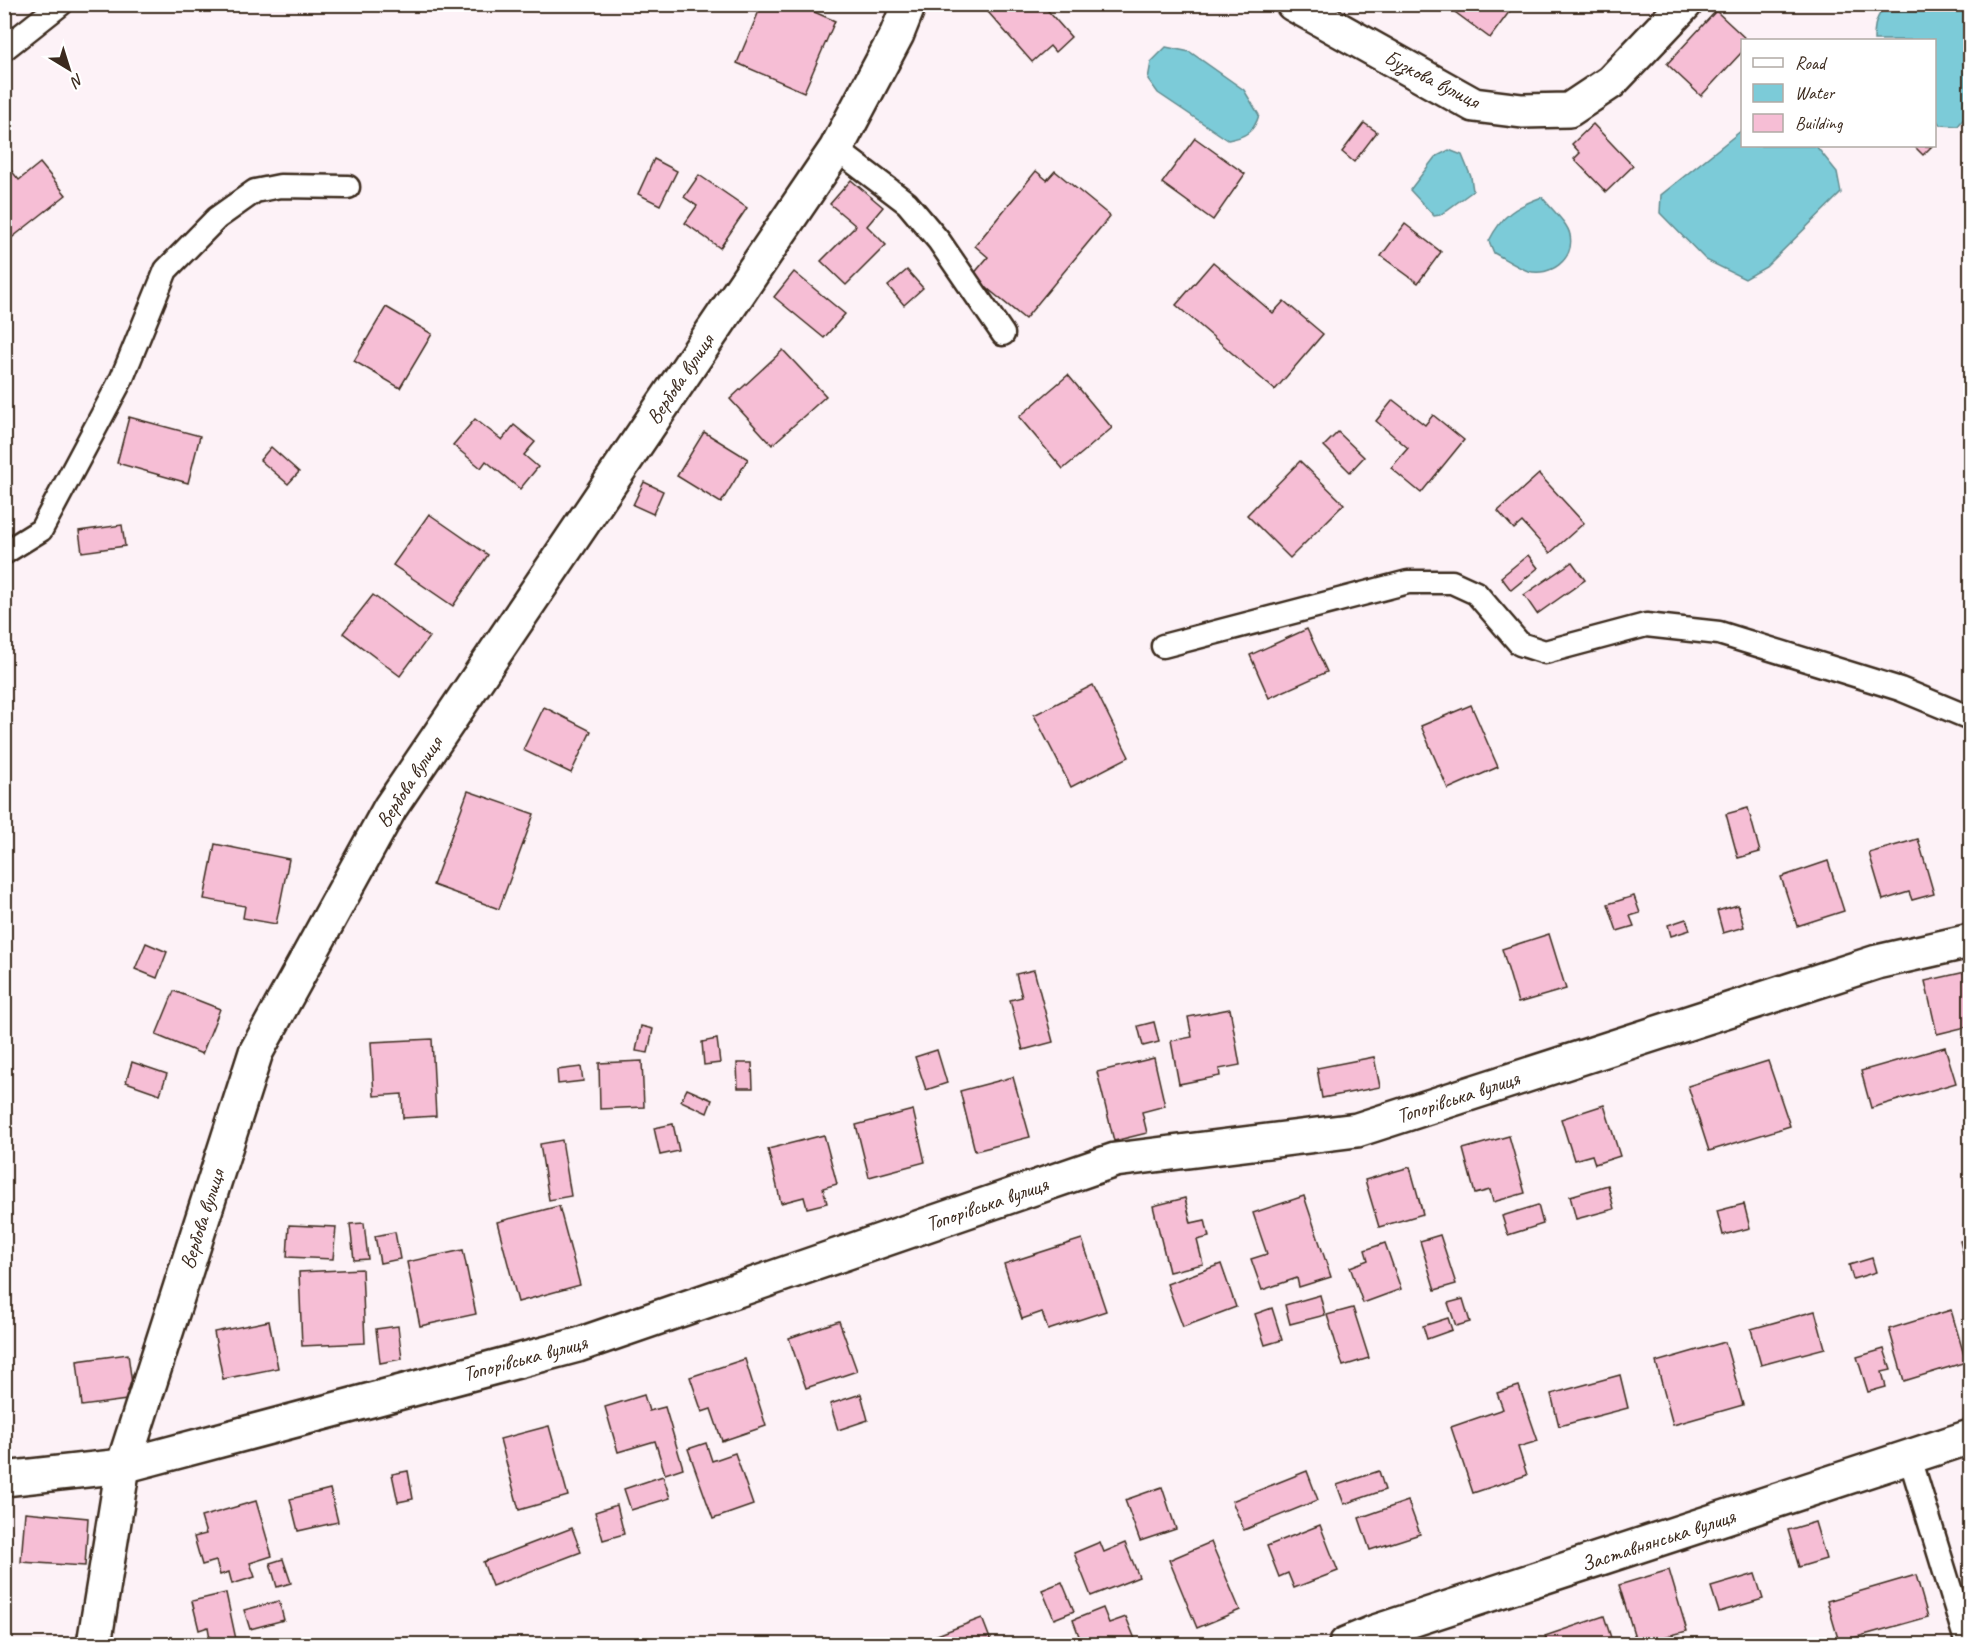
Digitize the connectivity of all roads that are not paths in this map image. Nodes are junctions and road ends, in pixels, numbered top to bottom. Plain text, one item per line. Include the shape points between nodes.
1 (61, 4) edge
2 (909, 4) edge
3 (1293, 4) edge
4 (1685, 4) edge
5 (4, 49) edge
6 (836, 149) junction
7 (348, 187) dead end
8 (1003, 334) dead end
9 (4, 553) edge
10 (1163, 646) dead end
11 (1971, 718) edge
12 (1971, 941) edge
13 (1971, 1437) edge
14 (1910, 1458) junction
15 (123, 1466) junction
16 (4, 1479) edge
17 (1377, 1638) edge
18 (94, 1644) edge
19 (1346, 1644) edge
20 (1967, 1644) edge

1 - 5 lane
2 - 6 street, Вербова вулиця
3 - 4 street, Бузкова вулиця via 1474,105 1522,111 1569,110 1611,82
6 - 8 lane via 907,203 939,241
6 - 15 street, Вербова вулиця via 390,808 256,1052
7 - 9 lane via 280,186 255,191 217,218 166,270 122,378 41,530
10 - 11 lane via 1408,582 1452,582 1476,593 1520,644 1545,652 1646,626 1719,633 1900,689
12 - 15 street, Топорівська вулиця via 1877,962 1357,1130 1115,1160 578,1344
13 - 14 street, Заставнянська вулиця
14 - 17 street, Заставнянська вулиця
14 - 20 lane
15 - 16 street, Топорівська вулиця
15 - 18 street, Вербова вулиця
17 - 19 street, Заставнянська вулиця

